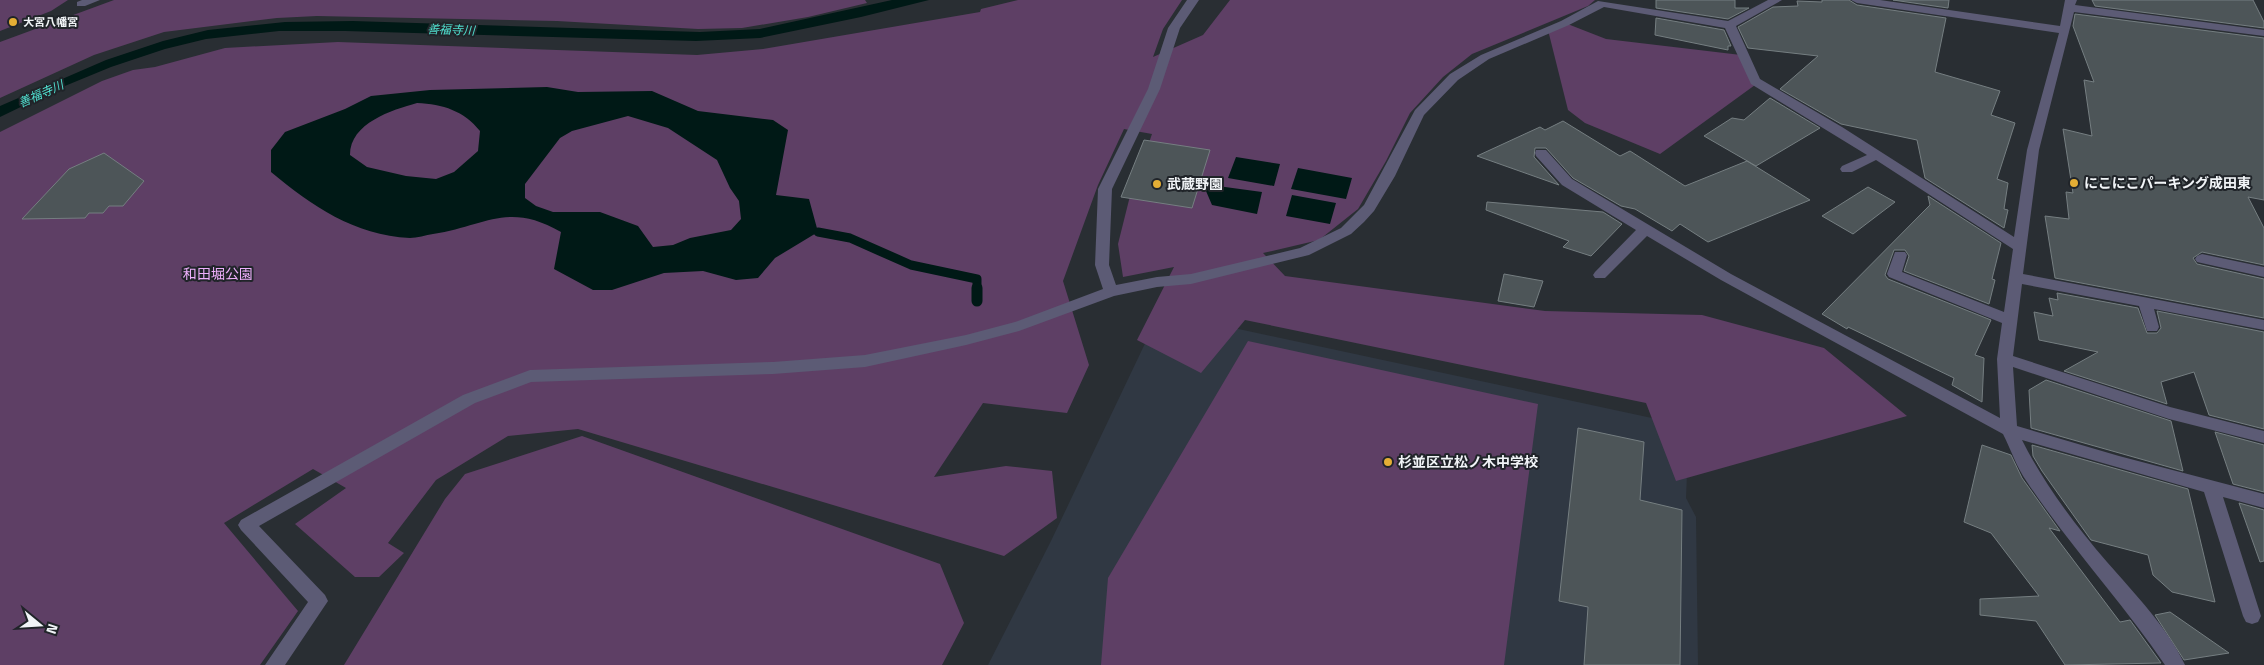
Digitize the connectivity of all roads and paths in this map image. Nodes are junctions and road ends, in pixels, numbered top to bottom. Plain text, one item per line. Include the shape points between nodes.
1 (87, 0) edge
2 (94, 0) edge
3 (1193, 0) edge
4 (1776, 0) edge
5 (1857, 0) edge
6 (1908, 4) edge
7 (2070, 4) edge
8 (1730, 25) junction
9 (2066, 30) junction
10 (2264, 33) edge
11 (1541, 153) dead end
12 (1877, 155) junction
13 (1847, 169) dead end
14 (1646, 228) junction
15 (2020, 247) junction
16 (1900, 256) dead end
17 (2202, 259) dead end
18 (2264, 272) edge
19 (1600, 275) dead end
20 (2016, 278) junction
21 (1111, 291) junction
22 (2145, 303) junction
23 (2011, 321) junction
24 (2264, 325) edge
25 (2152, 327) dead end
26 (2006, 359) junction
27 (2008, 430) junction
28 (2264, 437) edge
29 (2211, 488) junction
30 (2264, 501) edge
31 (2252, 616) dead end
32 (274, 665) edge
33 (2176, 665) edge

1 - 2 street via 81,4
3 - 21 street via 1174,28 1154,89 1105,189 1102,265
4 - 8 street
5 - 6 street
6 - 9 street
7 - 9 street
7 - 10 street
8 - 12 street via 1755,81
8 - 21 street via 1602,4 1485,57 1454,77 1419,113 1369,208 1346,231 1304,252 1191,279
9 - 15 street via 2033,150
11 - 14 street via 1567,182
12 - 13 street
12 - 15 street
14 - 19 street
14 - 27 street via 1726,278
15 - 20 street
16 - 23 street via 1894,274
17 - 18 street
20 - 22 street
20 - 23 street
21 - 32 street via 1019,326 865,361 772,368 530,376 469,398 247,525 319,601
22 - 24 street
22 - 25 street
23 - 26 street
26 - 27 street
26 - 28 street via 2169,413
27 - 29 street
27 - 33 street via 2032,476 2099,565 2141,614
29 - 30 street
29 - 31 street

